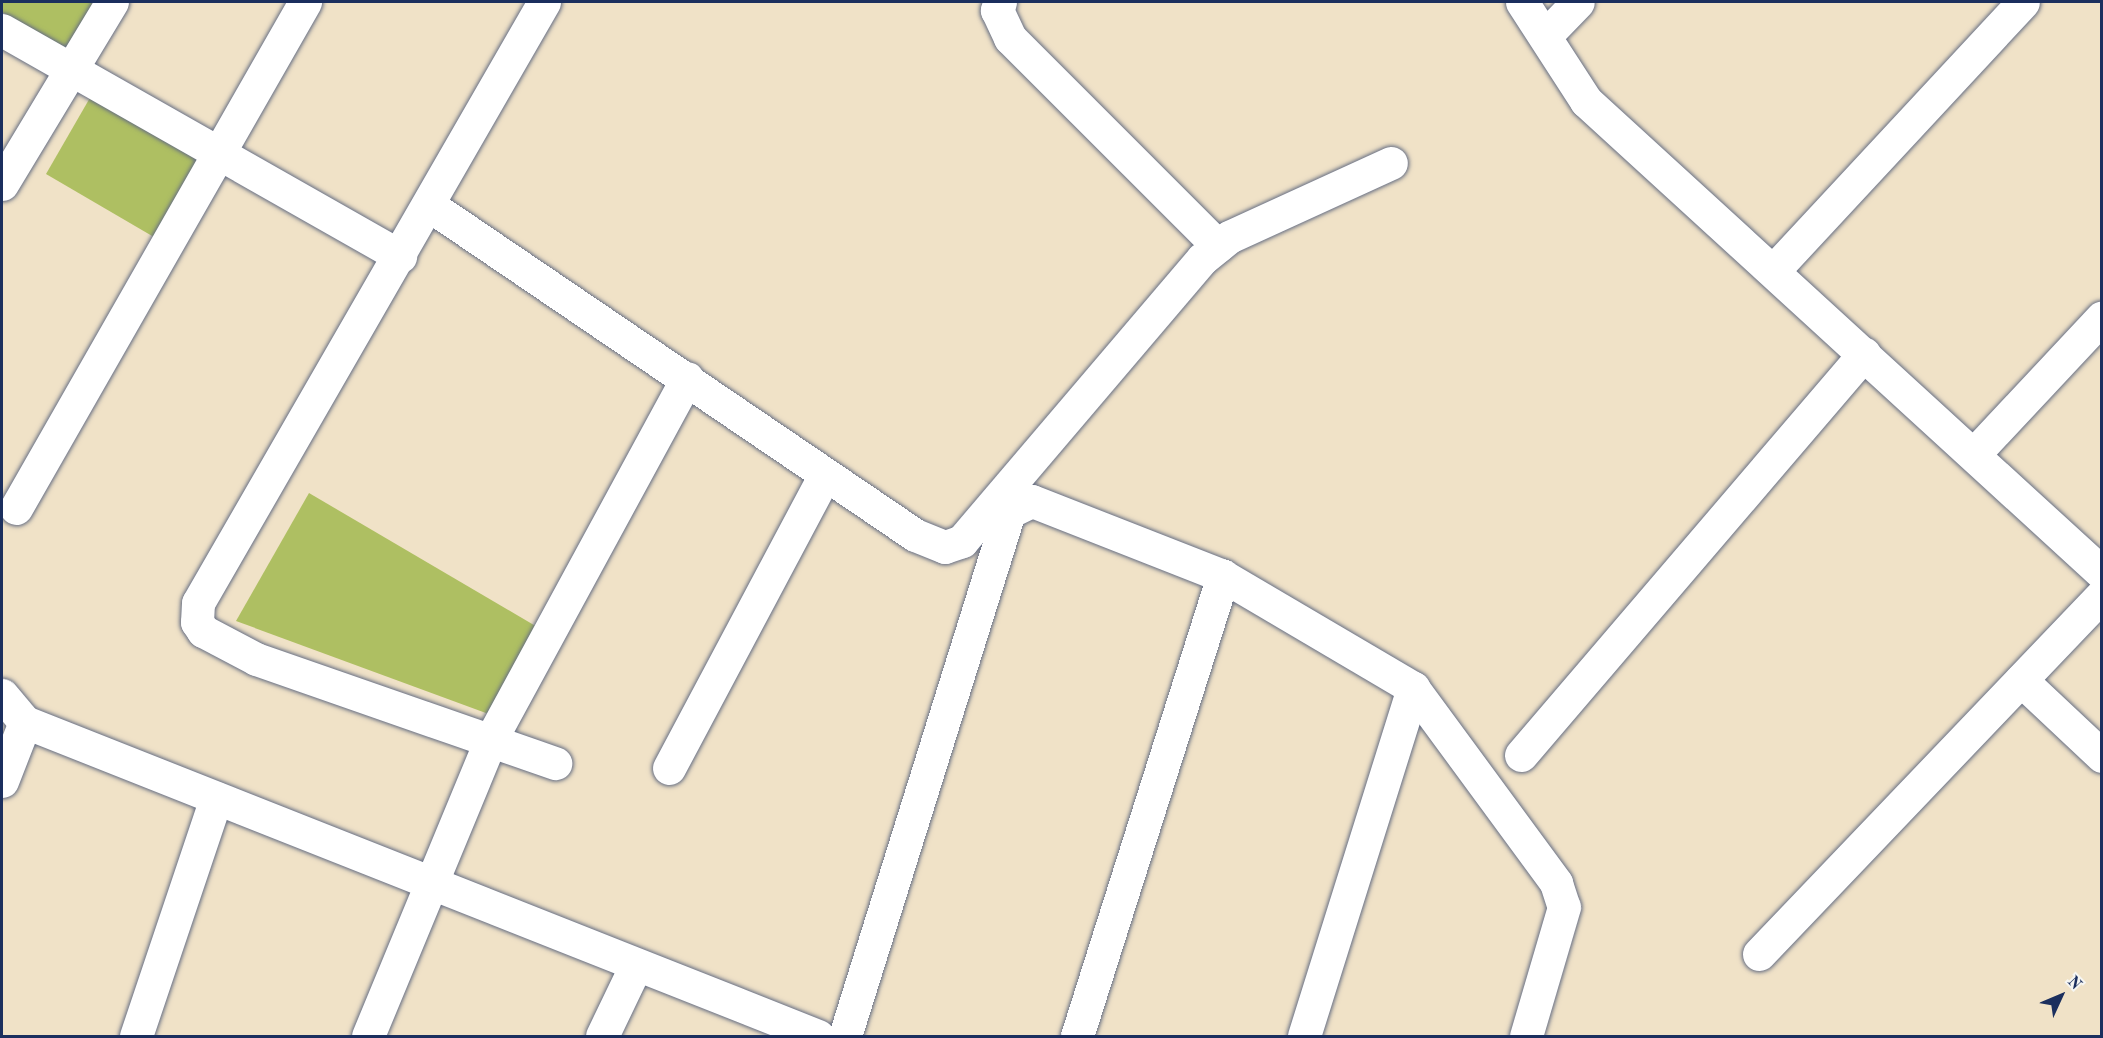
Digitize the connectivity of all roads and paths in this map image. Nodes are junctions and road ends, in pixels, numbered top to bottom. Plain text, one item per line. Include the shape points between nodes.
1 (112, 2) edge
2 (305, 2) edge
3 (544, 2) edge
4 (1000, 2) edge
5 (1522, 2) edge
6 (1578, 2) edge
7 (2023, 2) edge
8 (2, 30) edge
9 (1545, 36) junction
10 (72, 71) junction
11 (220, 154) junction
12 (1391, 163) dead end
13 (2, 183) edge
14 (429, 204) junction
15 (1218, 246) junction
16 (400, 256) junction
17 (1773, 271) junction
18 (2102, 317) edge
19 (1864, 354) junction
20 (687, 378) junction
21 (1974, 454) junction
22 (825, 475) junction
23 (16, 508) dead end
24 (2096, 557) edge
25 (1222, 576) junction
26 (2102, 595) edge
27 (2021, 680) junction
28 (1413, 688) junction
29 (2, 695) edge
30 (25, 722) junction
31 (490, 741) junction
32 (1521, 755) dead end
33 (2102, 756) edge
34 (555, 763) dead end
35 (669, 768) dead end
36 (2, 781) edge
37 (216, 798) junction
38 (432, 883) junction
39 (1759, 954) dead end
40 (636, 965) junction
41 (136, 1036) edge
42 (368, 1036) edge
43 (602, 1036) edge
44 (818, 1036) edge
45 (845, 1036) edge
46 (1077, 1036) edge
47 (1304, 1036) edge
48 (1526, 1036) edge

1 - 10 street
2 - 11 street
3 - 14 street
4 - 15 street via 997,10 1010,38
5 - 9 street
6 - 9 street
7 - 17 street
8 - 10 street
9 - 17 street via 1586,101
10 - 11 street
10 - 13 street
11 - 16 street
11 - 23 street
12 - 15 street
14 - 16 street
14 - 20 street
15 - 22 street via 962,541 945,547 915,535
16 - 31 street via 198,603 197,622 203,632 256,659
17 - 19 street
18 - 21 street
19 - 21 street
19 - 32 street
20 - 22 street
20 - 31 street
21 - 24 street
22 - 35 street
25 - 28 street
25 - 45 street via 1032,501 1009,512
25 - 46 street
26 - 27 street
27 - 33 street
27 - 39 street
28 - 47 street
28 - 48 street via 1556,884 1563,907
29 - 30 street
30 - 36 street
30 - 37 street
31 - 34 street
31 - 38 street
37 - 38 street
37 - 41 street
38 - 40 street
38 - 42 street
40 - 43 street
40 - 44 street

